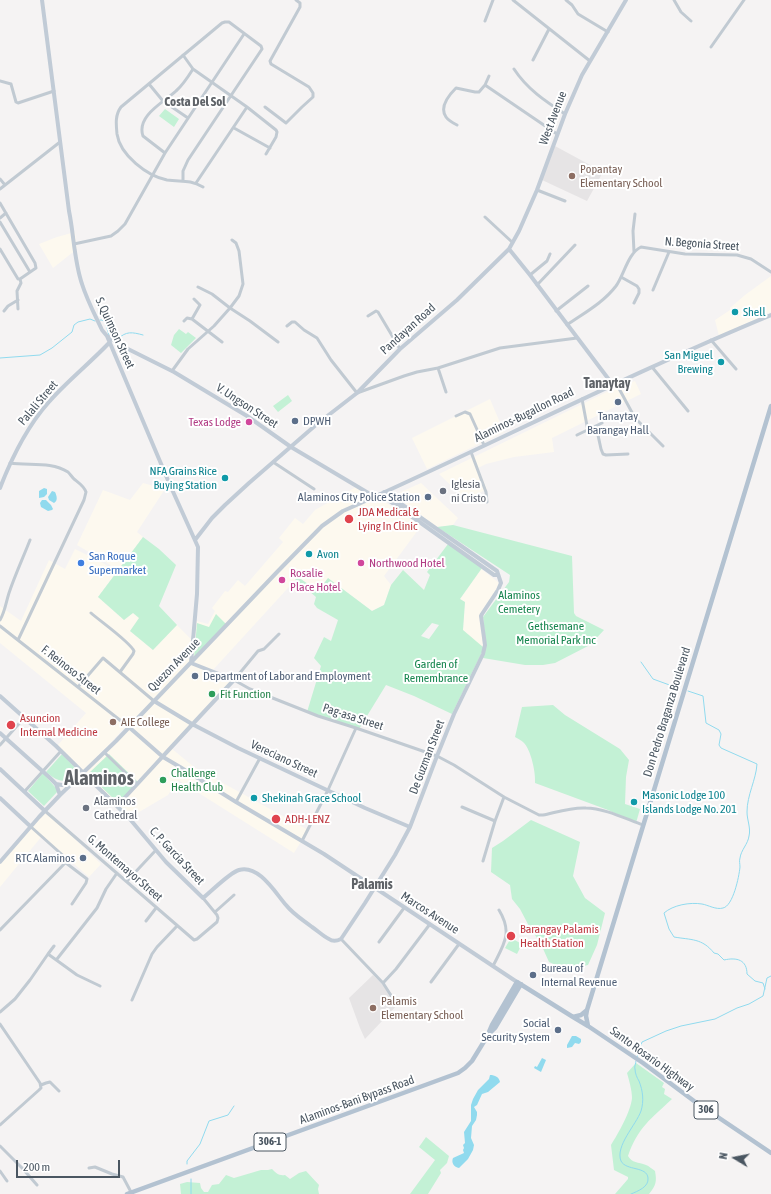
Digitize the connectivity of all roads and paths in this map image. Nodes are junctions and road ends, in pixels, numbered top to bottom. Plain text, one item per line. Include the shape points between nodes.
1 (42, 0) edge
2 (296, 0) edge
3 (493, 0) edge
4 (513, 0) edge
5 (566, 0) edge
6 (626, 0) edge
7 (674, 0) edge
8 (744, 0) edge
9 (485, 21) dead end
10 (691, 21) dead end
11 (549, 29) junction
12 (608, 32) junction
13 (244, 34) junction
14 (711, 47) dead end
15 (183, 55) junction
16 (533, 60) dead end
17 (590, 61) junction
18 (194, 69) junction
19 (514, 69) dead end
20 (490, 76) dead end
21 (0, 82) edge
22 (212, 83) junction
23 (149, 84) junction
24 (485, 85) junction
25 (54, 91) junction
26 (231, 96) junction
27 (163, 101) junction
28 (248, 107) junction
29 (265, 107) dead end
30 (565, 114) junction
31 (188, 118) junction
32 (457, 125) dead end
33 (234, 128) junction
34 (558, 134) junction
35 (60, 142) junction
36 (270, 148) junction
37 (165, 153) junction
38 (266, 154) dead end
39 (153, 175) junction
40 (0, 179) edge
41 (183, 180) junction
42 (196, 183) junction
43 (5, 185) junction
44 (203, 187) dead end
45 (0, 189) edge
46 (537, 190) junction
47 (565, 201) dead end
48 (0, 203) edge
49 (6, 213) junction
50 (635, 214) dead end
51 (485, 217) dead end
52 (0, 218) edge
53 (0, 222) edge
54 (232, 240) dead end
55 (512, 242) junction
56 (74, 244) junction
57 (575, 245) dead end
58 (0, 249) edge
59 (509, 249) junction
60 (634, 252) junction
61 (669, 252) junction
62 (550, 254) dead end
63 (30, 272) junction
64 (771, 272) edge
65 (530, 275) junction
66 (621, 278) junction
67 (20, 279) junction
68 (537, 285) junction
69 (588, 286) dead end
70 (198, 287) dead end
71 (653, 290) dead end
72 (194, 299) dead end
73 (18, 300) junction
74 (634, 303) dead end
75 (230, 308) junction
76 (18, 309) dead end
77 (556, 311) junction
78 (4, 312) dead end
79 (771, 315) edge
80 (368, 316) dead end
81 (192, 319) junction
82 (184, 321) dead end
83 (568, 325) junction
84 (287, 326) dead end
85 (208, 331) junction
86 (107, 336) junction
87 (577, 338) junction
88 (712, 340) junction
89 (222, 342) dead end
90 (278, 342) dead end
91 (109, 343) junction
92 (400, 349) junction
93 (652, 367) junction
94 (438, 368) junction
95 (736, 369) dead end
96 (172, 371) junction
97 (614, 384) junction
98 (446, 392) dead end
99 (357, 393) junction
100 (582, 399) junction
101 (771, 406) edge
102 (688, 411) dead end
103 (456, 416) dead end
104 (602, 423) dead end
105 (596, 426) junction
106 (588, 431) junction
107 (577, 435) dead end
108 (484, 446) junction
109 (663, 446) dead end
110 (291, 447) junction
111 (471, 452) junction
112 (628, 454) dead end
113 (273, 462) junction
114 (10, 463) junction
115 (0, 488) edge
116 (314, 489) dead end
117 (384, 492) junction
118 (380, 494) junction
119 (374, 497) junction
120 (487, 502) dead end
121 (401, 503) junction
122 (398, 508) junction
123 (418, 515) junction
124 (415, 519) junction
125 (433, 529) junction
126 (30, 540) dead end
127 (195, 540) junction
128 (91, 613) dead end
129 (0, 620) edge
130 (0, 626) edge
131 (278, 634) dead end
132 (18, 640) junction
133 (191, 663) junction
134 (120, 672) junction
135 (234, 680) junction
136 (78, 687) junction
137 (0, 696) edge
138 (154, 701) junction
139 (24, 718) junction
140 (192, 724) junction
141 (130, 728) junction
142 (356, 728) junction
143 (0, 733) edge
144 (6, 738) junction
145 (0, 745) edge
146 (61, 752) junction
147 (105, 753) junction
148 (163, 756) junction
149 (437, 756) junction
150 (260, 758) junction
151 (0, 769) edge
152 (43, 771) junction
153 (83, 774) junction
154 (56, 784) junction
155 (72, 784) junction
156 (137, 784) junction
157 (328, 790) junction
158 (25, 791) junction
159 (60, 795) junction
160 (504, 797) junction
161 (0, 798) edge
162 (236, 802) junction
163 (117, 806) junction
164 (462, 808) dead end
165 (45, 811) junction
166 (495, 821) junction
167 (643, 825) junction
168 (30, 826) junction
169 (410, 827) junction
170 (302, 841) junction
171 (156, 850) junction
172 (67, 861) junction
173 (483, 861) dead end
174 (0, 862) edge
175 (117, 874) junction
176 (127, 881) junction
177 (375, 888) junction
178 (234, 894) dead end
179 (203, 898) junction
180 (72, 904) dead end
181 (156, 908) junction
182 (404, 908) junction
183 (498, 910) dead end
184 (216, 914) junction
185 (146, 920) dead end
186 (430, 924) junction
187 (177, 926) junction
188 (0, 930) edge
189 (341, 939) junction
190 (379, 942) dead end
191 (459, 944) junction
192 (54, 946) dead end
193 (48, 954) junction
194 (56, 959) junction
195 (494, 966) junction
196 (431, 982) dead end
197 (383, 983) junction
198 (519, 983) junction
199 (100, 986) dead end
200 (392, 998) dead end
201 (132, 1000) dead end
202 (587, 1010) junction
203 (0, 1012) edge
204 (586, 1016) junction
205 (573, 1018) junction
206 (580, 1022) junction
207 (0, 1024) edge
208 (588, 1026) junction
209 (41, 1086) junction
210 (59, 1091) dead end
211 (0, 1125) edge
212 (0, 1146) edge
213 (771, 1154) edge
214 (89, 1168) dead end
215 (0, 1171) edge
216 (7, 1181) dead end
217 (37, 1185) dead end
218 (130, 1193) edge

1 - 25 street, S. Quimson Street
2 - 29 street via 300,7 270,61 312,90 313,98 286,123
3 - 9 street
4 - 11 street
5 - 12 street via 579,14
6 - 12 street, West Avenue
7 - 10 street
8 - 14 street
11 - 16 street
11 - 17 street
12 - 17 street, West Avenue
13 - 15 street via 229,22 224,22
13 - 22 street
13 - 26 street via 262,49
15 - 18 street
15 - 23 street
17 - 30 street, West Avenue
18 - 22 street
18 - 27 street via 185,82
19 - 30 street via 527,86
20 - 24 street
21 - 25 street via 11,84 18,103
22 - 26 street
22 - 31 street
23 - 27 street
23 - 39 street via 121,107 116,124 118,140 123,149
24 - 32 street via 478,92 456,88 447,99 444,107 445,116
24 - 34 street
25 - 35 street, S. Quimson Street
26 - 28 street
26 - 41 street via 188,160 183,171
27 - 31 street
27 - 37 street via 144,119 141,129 143,136
28 - 33 street
28 - 36 street via 277,132
30 - 34 street, West Avenue
31 - 37 street
33 - 36 street
33 - 42 street
34 - 46 street, West Avenue
35 - 43 street
35 - 56 street, S. Quimson Street
36 - 38 street
37 - 39 street
39 - 41 street via 167,180
39 - 56 street via 125,224 118,231 111,236
40 - 43 street
41 - 42 street
42 - 44 street
43 - 45 street
46 - 47 street
46 - 55 street, West Avenue
48 - 49 street
49 - 52 street
49 - 63 street via 36,265
50 - 60 street
51 - 55 street
53 - 63 street
54 - 75 street via 239,251 243,284 239,296
55 - 59 street, West Avenue
56 - 86 street, S. Quimson Street via 82,286
57 - 68 street
58 - 67 street
59 - 65 street
59 - 92 street, Pandayan Road via 457,300
60 - 61 street, N. Begonia Street via 643,247
60 - 66 street
61 - 64 street, N. Begonia Street via 692,255 737,254 751,259
61 - 71 street
62 - 65 street via 547,261
63 - 67 street
65 - 68 street
66 - 74 street via 639,288
66 - 83 street via 603,300
67 - 73 street
68 - 77 street
69 - 77 street
70 - 75 street
72 - 81 street via 200,305
73 - 76 street
73 - 78 street
75 - 85 street
75 - 90 street
77 - 83 street
79 - 88 street, Alaminos-Bugallon Road
80 - 92 street via 378,312
81 - 82 street via 187,318
81 - 85 street
83 - 87 street
84 - 99 street via 295,322 317,338
85 - 89 street
85 - 96 street via 188,349
86 - 91 street, S. Quimson Street
86 - 96 street, V. Ungson Street
87 - 94 street via 500,348
87 - 97 street
88 - 93 street, Alaminos-Bugallon Road
88 - 95 street
91 - 114 street, Palali Street via 47,404 25,434
91 - 127 street, S. Quimson Street
92 - 99 street, Pandayan Road
93 - 97 street, Alaminos-Bugallon Road
93 - 102 street
94 - 98 street
94 - 99 street via 404,376
96 - 110 street, V. Ungson Street via 247,416
97 - 100 street, Alaminos-Bugallon Road
97 - 109 street via 635,418
99 - 110 street, Pandayan Road
100 - 106 street
100 - 108 street, Alaminos-Bugallon Road
101 - 167 main road, Don Pedro Braganza Boulevard
103 - 108 street via 465,412 470,414
104 - 105 street
105 - 106 street
105 - 112 street via 603,454
106 - 107 street
108 - 111 street, Alaminos-Bugallon Road
110 - 113 street, Pandayan Road
110 - 119 street, V. Ungson Street
111 - 117 street, Alaminos-Bugallon Road
111 - 120 street via 486,492
113 - 116 street
113 - 127 street, Pandayan Road via 212,518
114 - 115 street, Palali Street
114 - 132 street via 41,464 59,468 70,474 86,492
117 - 118 street, Alaminos-Bugallon Road
117 - 121 street
118 - 119 street, Alaminos-Bugallon Road
118 - 122 street
119 - 133 street, Quezon Avenue via 343,511 322,526
121 - 122 street
121 - 123 street
122 - 124 street
123 - 124 street
123 - 125 street
124 - 125 street
125 - 149 street, De Guzman Street via 497,571 496,575 501,580 501,585 481,616 485,645 483,654
126 - 129 street
127 - 133 street, S. Quimson Street via 198,547 198,563
128 - 134 street via 133,649 133,654
130 - 132 street, F. Reinoso Street
131 - 135 street via 258,652
132 - 136 street, F. Reinoso Street
133 - 135 street, Pag-asa Street
133 - 138 street, Quezon Avenue
134 - 136 street via 103,658
134 - 138 street
135 - 140 street
135 - 142 street, Pag-asa Street via 318,716
136 - 141 street, F. Reinoso Street
137 - 139 street, C. P. Garcia Street
138 - 140 street, Vereciano Street
138 - 141 street, Quezon Avenue
139 - 144 street
139 - 146 street, C. P. Garcia Street
140 - 148 street
140 - 150 street, Vereciano Street
141 - 147 street, Quezon Avenue
141 - 148 street, Marcos Avenue / 306
142 - 149 street, Pag-asa Street
142 - 157 street
143 - 144 street
144 - 145 street
144 - 152 street
146 - 152 street
146 - 153 street, C. P. Garcia Street
147 - 153 street, Quezon Avenue
147 - 156 street
148 - 156 street
148 - 162 street, Marcos Avenue / 306
149 - 160 street, Pag-asa Street
149 - 169 street, De Guzman Street
150 - 157 street, Vereciano Street
150 - 162 street
151 - 158 street
152 - 154 street
152 - 158 street
153 - 155 street, Quezon Avenue
153 - 163 street, C. P. Garcia Street
154 - 155 street
154 - 159 street
155 - 159 street, Quezon Avenue
156 - 163 street
157 - 169 street, Vereciano Street
157 - 170 street
158 - 165 street
159 - 165 street, Quezon Avenue
160 - 166 street
160 - 167 street, Pag-asa Street via 539,815 588,808
161 - 168 street
162 - 170 street, Marcos Avenue / 306
163 - 171 street, C. P. Garcia Street
164 - 166 street
165 - 168 street, Quezon Avenue
165 - 175 street, G. Montemayor Street
166 - 173 street
167 - 202 main road, Don Pedro Braganza Boulevard
168 - 172 street
168 - 174 street, Quezon Avenue
169 - 177 street, De Guzman Street
170 - 177 street, Marcos Avenue / 306
171 - 176 street
171 - 179 street, C. P. Garcia Street
172 - 180 street via 87,879
172 - 188 street
175 - 176 street, G. Montemayor Street
175 - 194 street via 106,889 98,908
176 - 181 street, G. Montemayor Street
177 - 182 street, Marcos Avenue / 306
177 - 189 street, De Guzman Street
178 - 184 street
179 - 184 street, C. P. Garcia Street
179 - 189 street via 233,873 248,870 271,886 300,919 329,939
181 - 185 street
181 - 187 street, G. Montemayor Street
182 - 186 street, Marcos Avenue / 306
182 - 190 street
183 - 195 street via 507,927 505,942
184 - 187 street, G. Montemayor Street via 217,922 198,939 192,940
186 - 191 street, Marcos Avenue / 306
186 - 197 street
187 - 201 street via 152,954
189 - 197 street
191 - 195 street, Marcos Avenue / 306
191 - 196 street
192 - 193 street
193 - 194 street
193 - 203 street via 15,999
194 - 199 street via 77,975
195 - 198 street, Marcos Avenue / 306
197 - 200 street
198 - 205 main road, Marcos Avenue / 306
198 - 218 main road, Alaminos-Bani Bypass Road / 306-1 via 495,1028 472,1061 458,1073
202 - 204 main road, Don Pedro Braganza Boulevard
202 - 205 main road
202 - 206 main road
204 - 206 main road
204 - 208 main road
205 - 206 main road, Marcos Avenue / 306
206 - 208 main road, Santo Rosario Highway / 306
207 - 209 street
208 - 213 main road, Santo Rosario Highway / 306
209 - 210 street via 50,1082
209 - 211 street
212 - 217 street
214 - 218 street via 95,1166 123,1177
215 - 216 street

